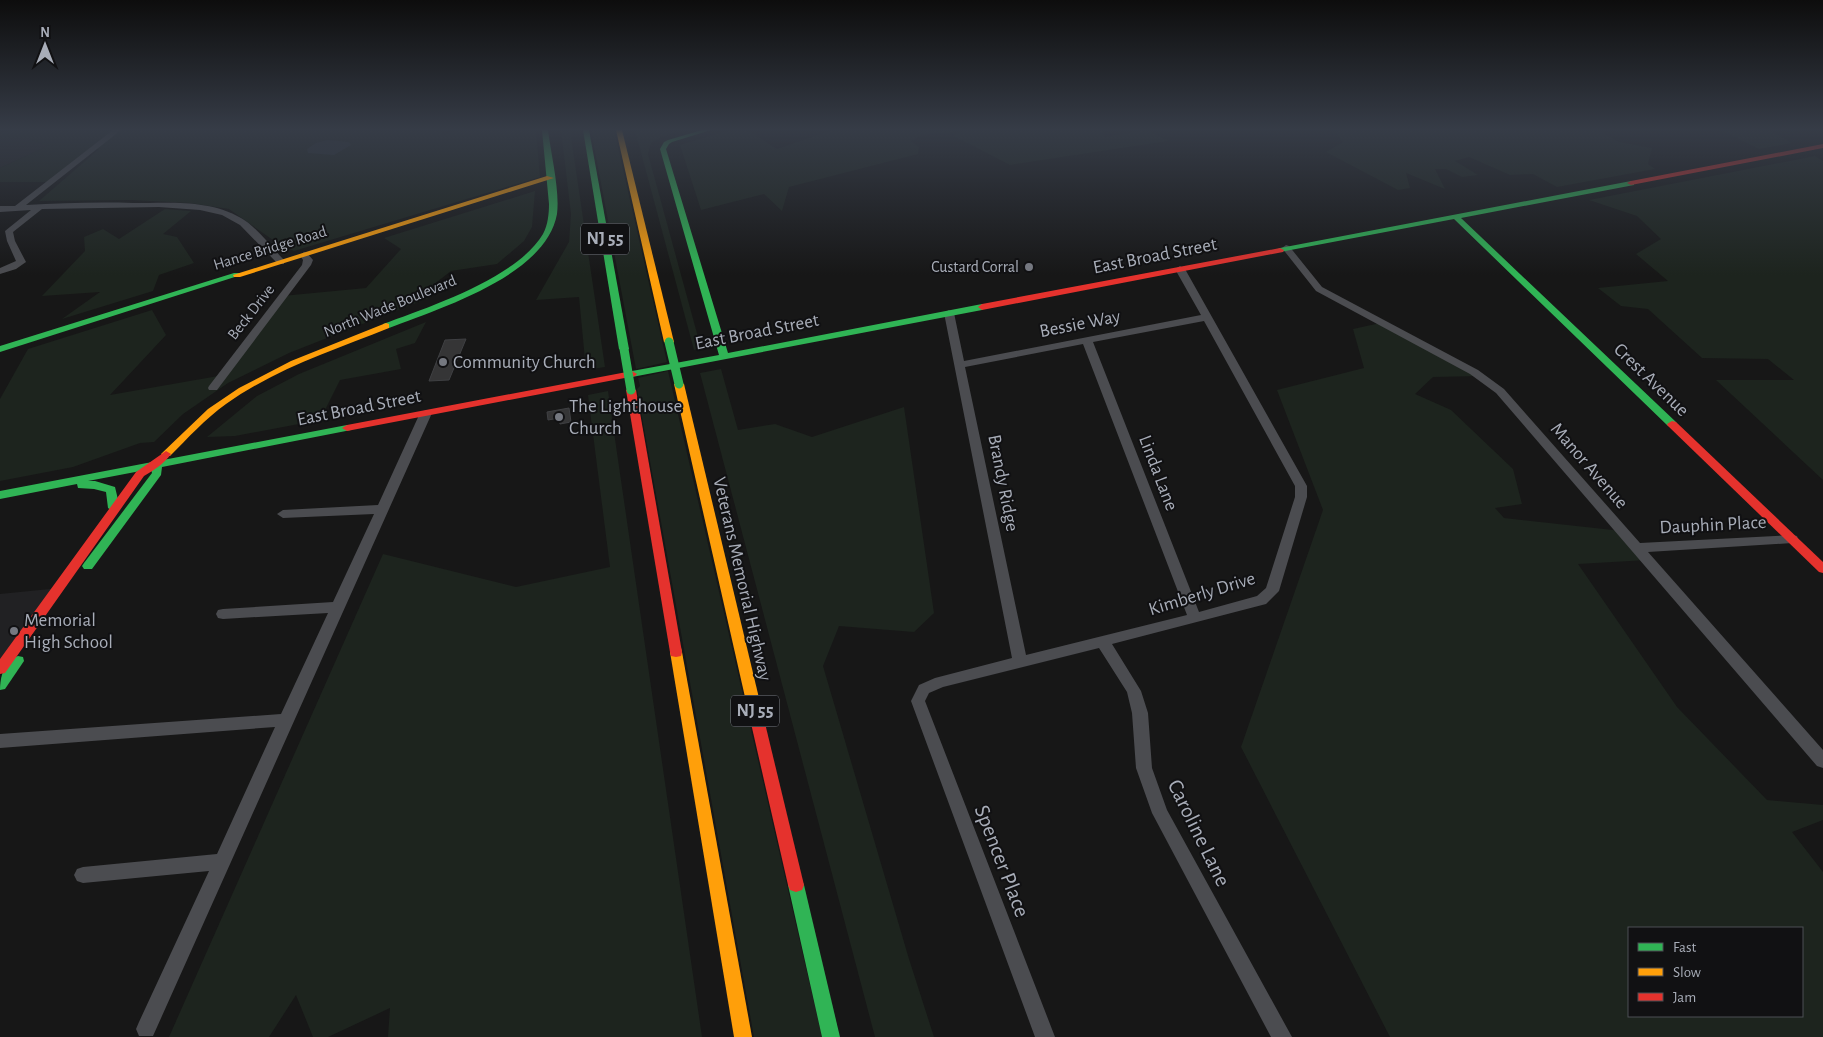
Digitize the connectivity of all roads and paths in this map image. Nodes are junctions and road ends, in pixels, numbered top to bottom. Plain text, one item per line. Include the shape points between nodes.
1 (54, 178) edge
2 (549, 178) edge
3 (550, 178) edge
4 (594, 178) edge
5 (630, 178) edge
6 (672, 178) edge
7 (1654, 178) edge
8 (16, 208) junction
9 (39, 208) junction
10 (0, 209) edge
11 (1455, 216) junction
12 (1286, 248) junction
13 (304, 255) junction
14 (281, 262) junction
15 (1180, 269) junction
16 (0, 271) edge
17 (949, 313) junction
18 (1207, 317) junction
19 (1087, 340) junction
20 (0, 349) edge
21 (724, 356) junction
22 (960, 365) junction
23 (213, 388) dead end
24 (426, 413) junction
25 (156, 464) junction
26 (32, 488) junction
27 (0, 494) edge
28 (114, 508) junction
29 (381, 509) junction
30 (283, 514) dead end
31 (1792, 539) junction
32 (1637, 548) junction
33 (1823, 569) edge
34 (337, 607) junction
35 (223, 614) dead end
36 (1195, 618) junction
37 (1102, 641) junction
38 (1020, 661) junction
39 (0, 669) edge
40 (0, 685) edge
41 (918, 701) joint
42 (286, 720) junction
43 (0, 741) edge
44 (1823, 761) edge
45 (221, 862) junction
46 (83, 874) dead end
47 (146, 1028) dead end
48 (744, 1037) edge
49 (831, 1037) edge
50 (1045, 1037) edge
51 (1282, 1037) edge

1 - 8 street
2 - 13 main road, Hance Bridge Road
3 - 25 main road, North Wade Boulevard via 553,215 550,226 541,242 509,270 466,294 299,361 241,390 197,422
4 - 48 main road, NJ 55, bridge
5 - 49 main road, Veterans Memorial Highway / NJ 55, bridge
6 - 21 main road
7 - 11 main road, East Broad Street
8 - 9 street
8 - 10 street
9 - 14 street via 161,205 216,211 243,223
9 - 16 street via 9,231 21,262
11 - 12 main road, East Broad Street
11 - 31 main road, Crest Avenue
12 - 15 main road, East Broad Street
12 - 32 street, Manor Avenue via 1319,289 1491,383
13 - 14 main road, Hance Bridge Road
13 - 23 street, Beck Drive via 308,260 306,265
14 - 20 main road, Hance Bridge Road
15 - 17 main road, East Broad Street
15 - 18 street, Kimberly Drive
17 - 21 main road, East Broad Street
17 - 22 street, Brandy Ridge
18 - 19 street, Bessie Way
18 - 36 street, Kimberly Drive via 1301,486 1301,497 1272,591 1261,600
19 - 22 street, Bessie Way
19 - 36 street, Linda Lane
21 - 24 main road, East Broad Street
22 - 38 street, Brandy Ridge
24 - 25 main road, East Broad Street
24 - 29 street
25 - 26 main road, East Broad Street
25 - 28 main road, North Wade Boulevard via 140,474
25 - 40 main road, North Wade Boulevard via 157,474
26 - 27 main road, East Broad Street
26 - 28 main road via 105,487 111,490
28 - 39 main road, North Wade Boulevard
29 - 30 street
29 - 34 street
31 - 32 street, Dauphin Place
31 - 33 main road, Crest Avenue
32 - 44 street, Manor Avenue
34 - 35 street
34 - 42 street
36 - 37 street, Kimberly Drive
37 - 38 street, Kimberly Drive
37 - 51 street, Caroline Lane via 1134,691 1140,713 1144,768 1160,813
38 - 41 street, Kimberly Drive via 940,682 924,689
41 - 50 street, Spencer Place
42 - 43 street
42 - 45 street
45 - 46 street
45 - 47 street

